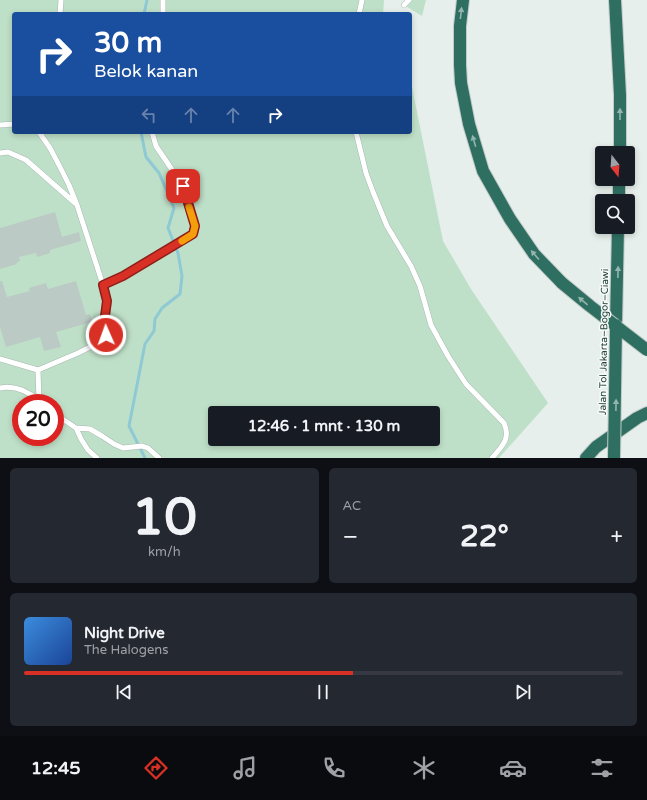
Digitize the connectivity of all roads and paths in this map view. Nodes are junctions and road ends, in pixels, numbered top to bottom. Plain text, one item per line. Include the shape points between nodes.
1 (61, 0) edge
2 (163, 0) edge
3 (362, 0) edge
4 (409, 0) edge
5 (463, 0) edge
6 (615, 0) edge
7 (404, 5) dead end
8 (60, 12) edge
9 (163, 12) edge
10 (359, 12) edge
11 (12, 124) edge
12 (0, 125) edge
13 (40, 134) edge
14 (153, 134) edge
15 (356, 134) edge
16 (620, 146) edge
17 (0, 153) edge
18 (77, 205) junction
19 (618, 234) edge
20 (103, 285) junction
21 (647, 350) edge
22 (0, 359) edge
23 (38, 370) junction
24 (0, 388) edge
25 (32, 394) edge
26 (40, 394) edge
27 (647, 413) edge
28 (64, 420) edge
29 (76, 428) junction
30 (97, 458) edge
31 (159, 458) edge
32 (492, 458) edge
33 (586, 458) edge
34 (614, 458) edge

1 - 8 lane
2 - 9 lane
3 - 10 lane
4 - 7 lane
21 -> 5 highway, bridge via 562,283 534,254 510,219 483,171 462,83 460,26
16 -> 6 highway
11 - 12 lane
13 - 18 lane via 60,167
14 - 20 lane via 156,146 183,186 195,226 193,234 123,276
15 - 32 lane via 372,192 387,226 420,286 431,325 466,384 504,423 507,433 505,441
17 - 18 lane via 8,152 26,160
18 - 20 lane
34 -> 19 highway, Jalan Tol Jakarta–Bogor–Ciawi, bridge
20 - 23 lane via 107,301 106,335 78,354
22 - 23 lane
23 - 26 lane
24 - 25 lane via 15,387
27 - 33 highway via 596,447
28 - 29 lane
29 - 30 lane via 88,450
29 - 31 lane via 90,429 122,448 148,448

